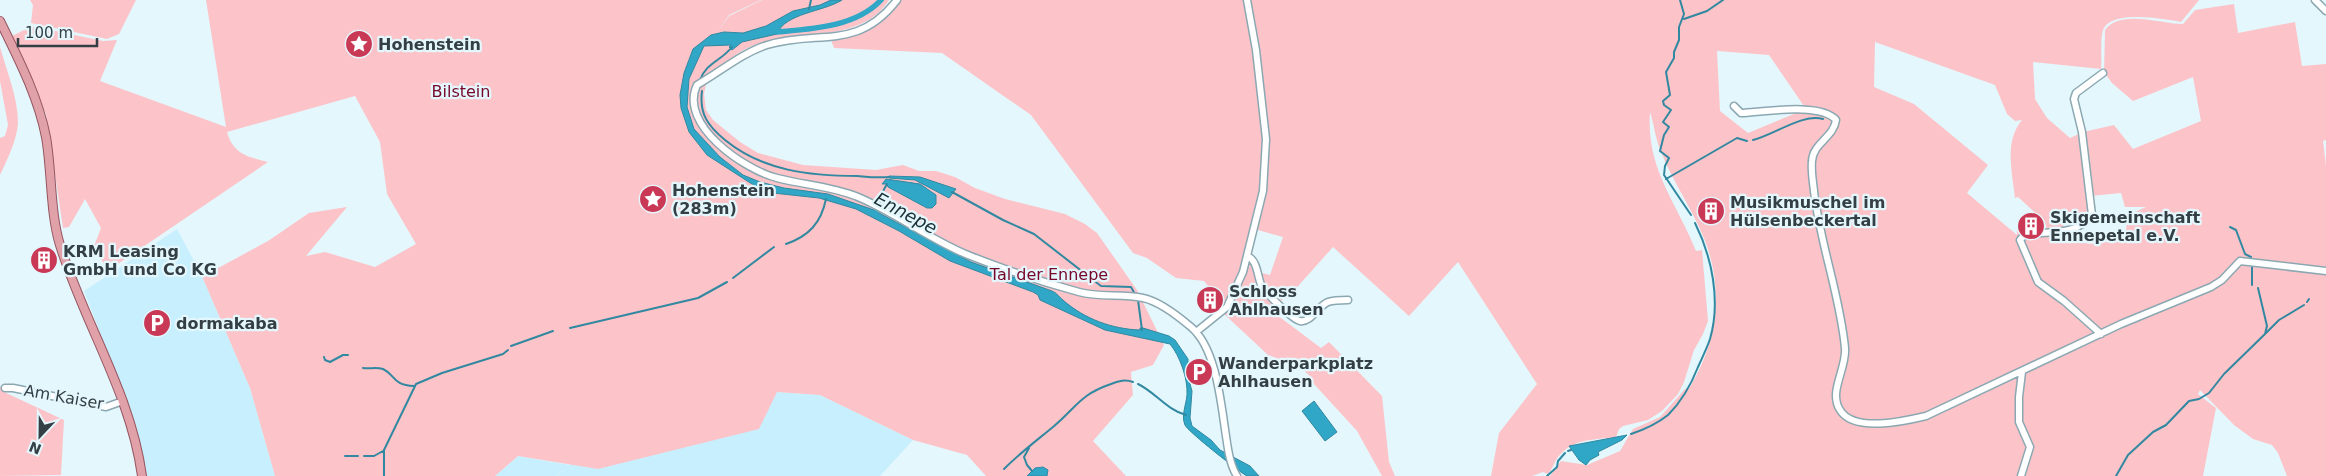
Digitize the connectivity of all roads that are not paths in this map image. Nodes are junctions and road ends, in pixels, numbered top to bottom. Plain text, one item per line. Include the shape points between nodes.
1 (897, 0) edge
2 (1247, 0) edge
3 (2315, 0) edge
4 (2326, 11) edge
5 (0, 21) edge
6 (2103, 73) dead end
7 (1734, 106) dead end
8 (1247, 256) junction
9 (2326, 271) edge
10 (1348, 300) dead end
11 (1196, 332) junction
12 (2101, 334) junction
13 (2022, 372) junction
14 (5, 388) dead end
15 (123, 401) junction
16 (142, 476) edge
17 (1237, 476) edge
18 (2021, 476) edge

1 - 11 street via 881,18 859,30 760,47 697,85 694,102 698,119 707,133 730,153 776,178 829,188 879,206 969,255 1080,293 1142,298 1165,309
2 - 8 street via 1266,139 1263,191
3 - 4 street
5 - 15 main road via 40,110 59,244
6 - 12 street via 2076,93 2074,100 2082,132 2092,215 2083,226 2059,232 2026,234 2020,240 2038,282
7 - 13 street via 1741,113 1816,111 1831,115 1836,120 1816,148 1812,163 1817,215 1846,350 1835,397 1840,411 1860,422 1893,424 1926,416
8 - 10 street via 1253,260 1268,294 1295,319 1307,320 1325,304
8 - 11 street via 1227,307
9 - 12 street via 2240,261 2211,287
11 - 17 street via 1212,364 1228,450
12 - 13 street
13 - 18 street via 2018,397 2020,422 2030,447
14 - 15 street, Am Kaiser via 106,407
15 - 16 main road via 136,439

